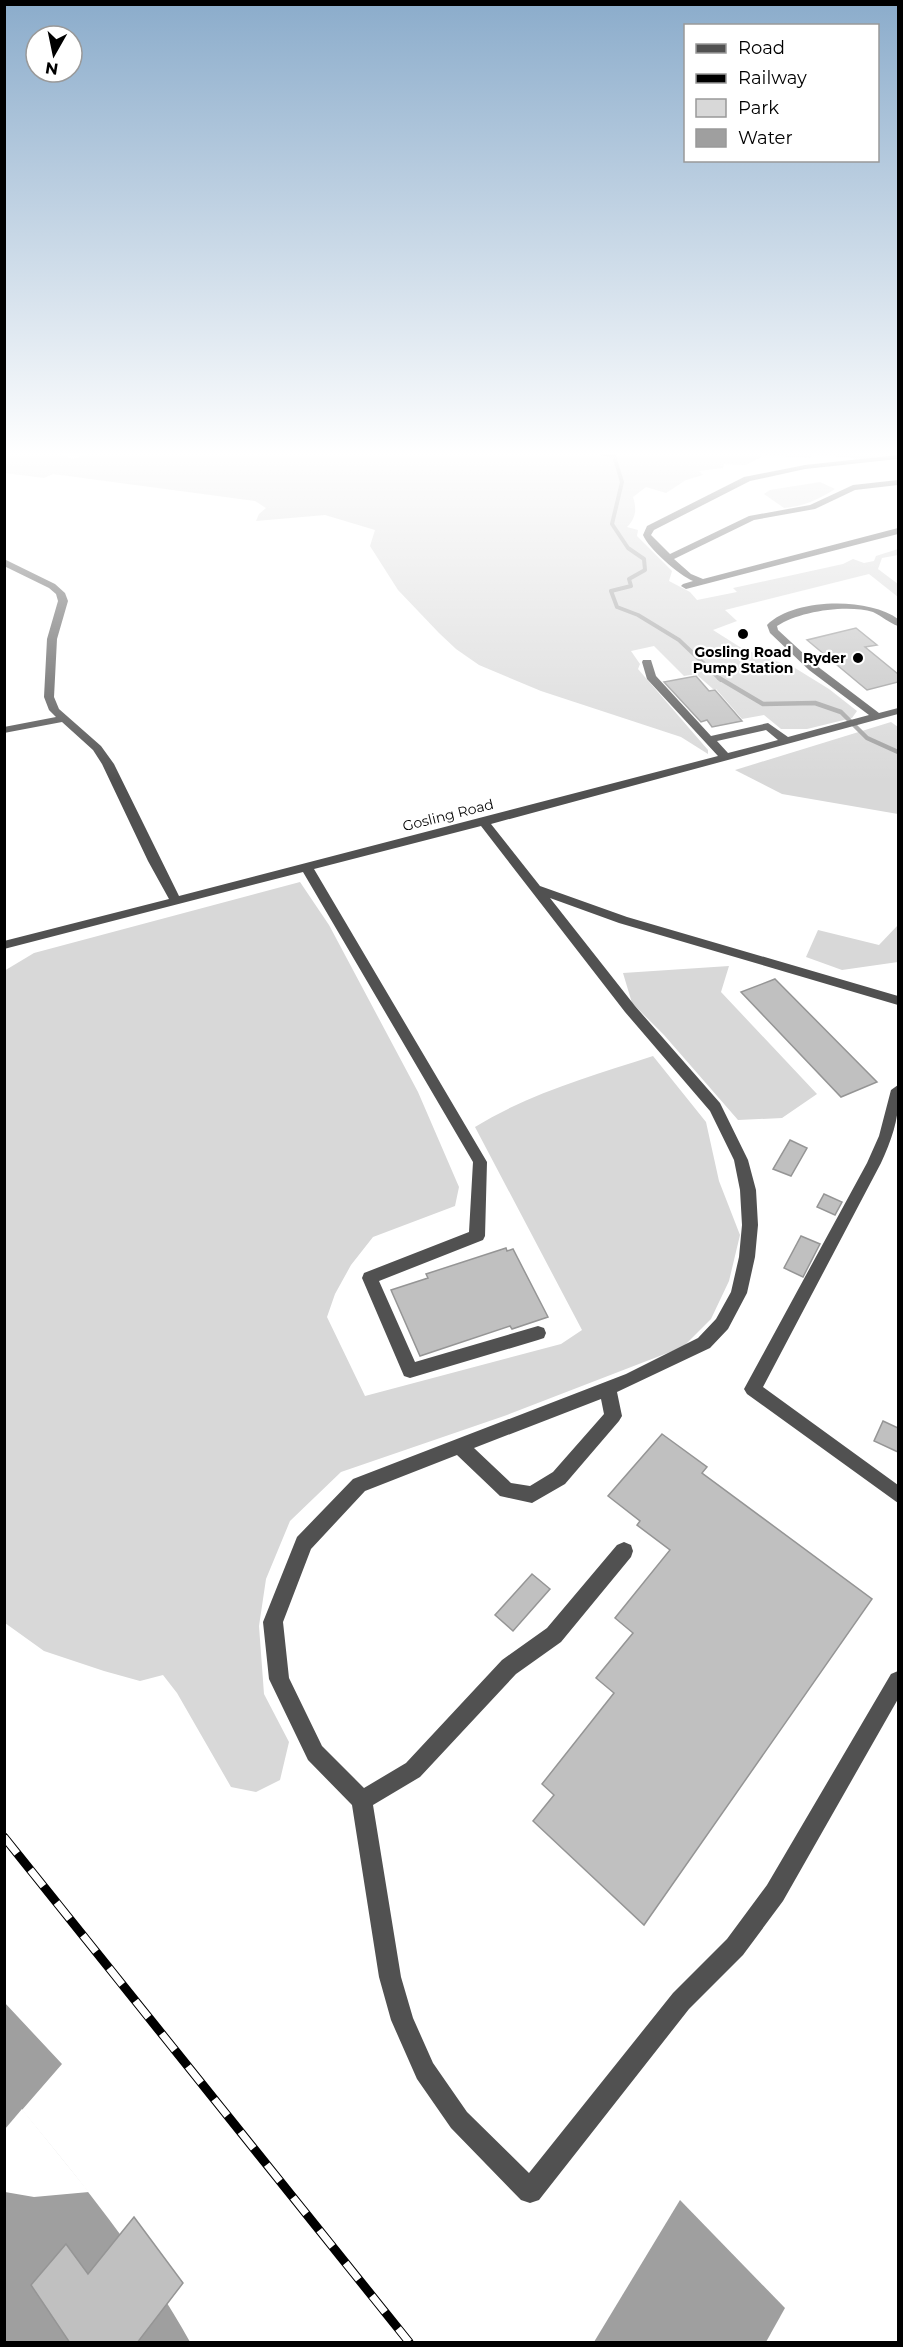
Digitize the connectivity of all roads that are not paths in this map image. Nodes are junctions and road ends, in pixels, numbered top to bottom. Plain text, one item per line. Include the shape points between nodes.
1 (5, 563) edge
2 (673, 563) edge
3 (774, 563) edge
4 (701, 581) junction
5 (686, 586) dead end
6 (898, 623) edge
7 (647, 662) dead end
8 (898, 711) edge
9 (877, 716) junction
10 (62, 719) junction
11 (4, 730) edge
12 (709, 740) junction
13 (786, 741) junction
14 (726, 757) junction
15 (484, 822) junction
16 (306, 866) junction
17 (536, 888) junction
18 (176, 901) junction
19 (4, 945) edge
20 (898, 1001) edge
21 (898, 1090) edge
22 (538, 1333) dead end
23 (608, 1388) junction
24 (459, 1446) junction
25 (898, 1495) edge
26 (624, 1551) dead end
27 (898, 1681) edge
28 (362, 1800) junction

1 - 10 street via 52,586 63,601 52,639 49,697
2 - 4 street
3 - 4 street
4 - 5 street
6 - 9 street via 874,610 856,607 792,615 771,625 773,632 813,669
7 - 12 street via 651,677
8 - 9 street, Gosling Road
9 - 13 street, Gosling Road
10 - 11 street
10 - 18 street via 97,748 108,764
12 - 13 street via 768,726
12 - 14 street
13 - 14 street, Gosling Road
14 - 15 street, Gosling Road
15 - 16 street, Gosling Road
15 - 17 street
16 - 18 street, Gosling Road
16 - 22 street via 480,1162 477,1236 370,1278 410,1371
17 - 20 street via 623,920
17 - 23 street via 630,1009 715,1107 741,1160 748,1190 747,1257 739,1293 722,1324 704,1343
18 - 19 street, Gosling Road
21 - 25 street via 886,1136 874,1162 753,1389
23 - 24 street
23 - 24 street via 613,1416 559,1478 532,1495 506,1490
24 - 28 street via 359,1485 304,1543 273,1622 279,1679 315,1753
26 - 28 street via 554,1635 509,1668 413,1770
27 - 28 street via 775,1893 735,1947 681,2001 530,2191 459,2120 425,2071 402,2020 390,1977

